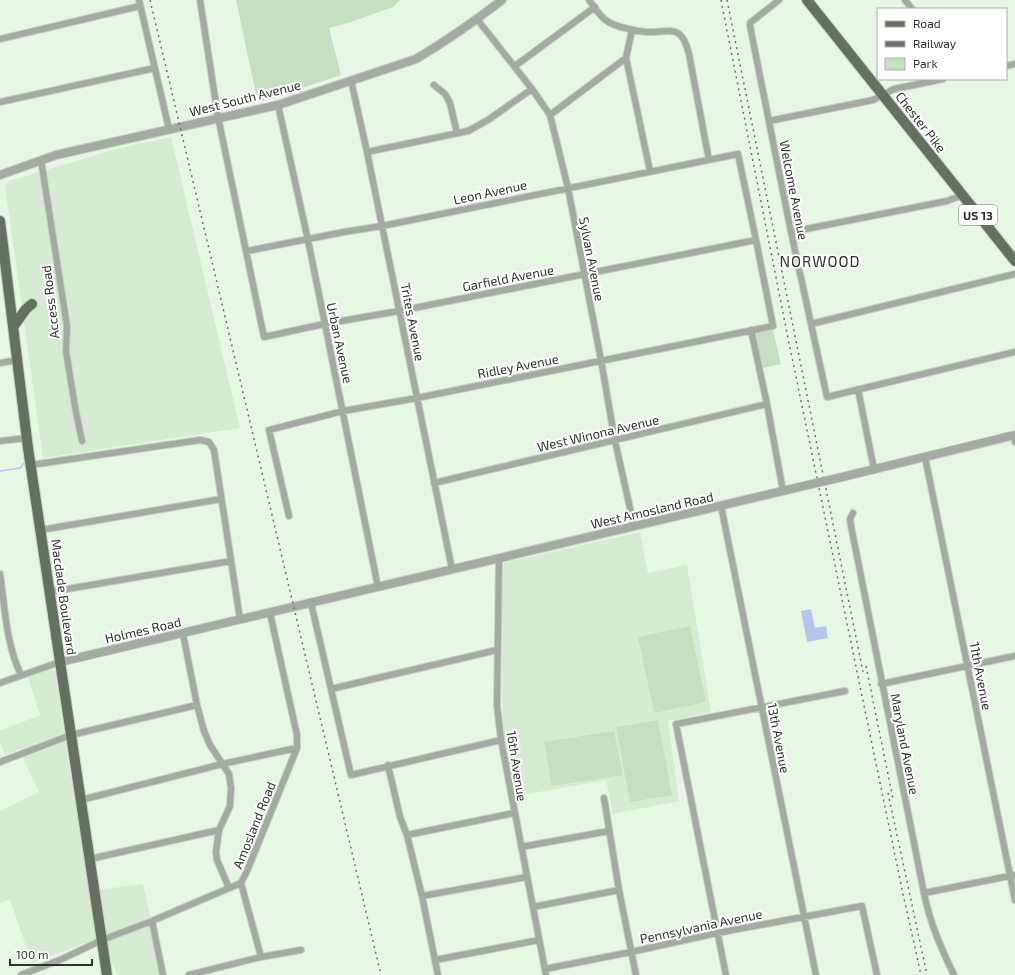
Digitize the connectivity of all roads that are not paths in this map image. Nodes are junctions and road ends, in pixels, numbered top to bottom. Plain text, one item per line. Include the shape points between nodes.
1 (200, 0) edge
2 (502, 0) edge
3 (589, 0) edge
4 (779, 0) edge
5 (807, 0) edge
6 (905, 0) edge
7 (139, 3) edge
8 (595, 7) junction
9 (911, 8) edge
10 (477, 19) junction
11 (632, 30) junction
12 (0, 39) edge
13 (626, 58) junction
14 (515, 66) junction
15 (155, 68) junction
16 (352, 80) junction
17 (938, 80) edge
18 (434, 85) dead end
19 (532, 89) junction
20 (883, 95) junction
21 (0, 102) edge
22 (278, 105) junction
23 (550, 115) junction
24 (218, 117) junction
25 (769, 121) junction
26 (169, 129) junction
27 (457, 133) junction
28 (367, 152) junction
29 (41, 160) junction
30 (709, 160) junction
31 (650, 171) junction
32 (0, 175) edge
33 (568, 188) junction
34 (963, 195) junction
35 (0, 221) edge
36 (382, 226) junction
37 (791, 232) junction
38 (308, 240) junction
39 (756, 240) junction
40 (247, 251) junction
41 (1015, 261) edge
42 (3, 271) edge
43 (584, 274) junction
44 (1015, 274) edge
45 (32, 304) dead end
46 (399, 311) junction
47 (324, 324) junction
48 (811, 324) junction
49 (13, 327) junction
50 (751, 330) junction
51 (1015, 352) edge
52 (17, 360) junction
53 (601, 360) junction
54 (0, 363) edge
55 (858, 390) junction
56 (417, 398) junction
57 (767, 404) junction
58 (343, 411) junction
59 (1015, 437) edge
60 (27, 438) junction
61 (0, 441) edge
62 (82, 441) dead end
63 (615, 441) junction
64 (925, 457) junction
65 (31, 465) junction
66 (874, 469) junction
67 (434, 484) junction
68 (783, 491) junction
69 (221, 499) junction
70 (721, 506) junction
71 (854, 513) dead end
72 (289, 516) dead end
73 (634, 526) junction
74 (41, 530) junction
75 (499, 558) junction
76 (231, 561) junction
77 (452, 569) junction
78 (0, 574) edge
79 (378, 587) junction
80 (50, 592) junction
81 (311, 603) junction
82 (2, 607) edge
83 (294, 607) joint
84 (270, 613) junction
85 (240, 619) junction
86 (183, 634) junction
87 (497, 650) junction
88 (1015, 656) edge
89 (60, 662) junction
90 (968, 666) junction
91 (21, 675) junction
92 (0, 683) edge
93 (881, 684) junction
94 (331, 690) junction
95 (845, 691) dead end
96 (197, 705) junction
97 (762, 708) junction
98 (71, 735) junction
99 (501, 740) junction
100 (297, 748) junction
101 (0, 762) edge
102 (222, 764) junction
103 (388, 766) junction
104 (604, 798) dead end
105 (81, 800) junction
106 (514, 813) junction
107 (219, 830) junction
108 (609, 831) junction
109 (408, 835) junction
110 (521, 847) junction
111 (90, 859) junction
112 (1013, 876) edge
113 (527, 877) junction
114 (241, 883) junction
115 (229, 888) junction
116 (619, 890) junction
117 (924, 894) junction
118 (422, 896) junction
119 (1015, 900) edge
120 (533, 907) junction
121 (804, 916) junction
122 (152, 921) junction
123 (717, 933) junction
124 (102, 940) junction
125 (539, 940) junction
126 (301, 950) dead end
127 (631, 952) junction
128 (261, 957) junction
129 (435, 960) junction
130 (108, 972) edge
131 (545, 972) edge
132 (21, 975) edge
133 (163, 975) edge
134 (189, 975) edge
135 (438, 975) edge
136 (636, 975) edge
137 (726, 975) edge
138 (816, 975) edge
139 (877, 975) edge
140 (954, 975) edge

1 - 24 street
2 - 10 street, West South Avenue
3 - 8 street
4 - 25 street, Welcome Avenue via 750,23
5 - 20 main road, Chester Pike / US 13
6 - 9 street
7 - 12 street
7 - 15 street
8 - 11 street via 607,21
8 - 14 street
10 - 14 street, Sylvan Avenue
10 - 16 street, West South Avenue via 416,59
11 - 13 street
11 - 30 street via 669,30 679,33 684,39
13 - 23 street
13 - 31 street
14 - 19 street, Sylvan Avenue
15 - 21 street
15 - 26 street
16 - 22 street, West South Avenue
16 - 28 street, Trites Avenue
17 - 20 street via 894,89
18 - 27 street via 445,94 450,103
19 - 23 street, Sylvan Avenue
19 - 27 street via 484,123
20 - 25 street via 873,100
20 - 34 main road, Chester Pike / US 13
22 - 24 street, West South Avenue
22 - 38 street, Urban Avenue
23 - 33 street, Sylvan Avenue
24 - 26 street, West South Avenue
24 - 40 street
25 - 37 street, Welcome Avenue
26 - 29 street, West South Avenue
27 - 28 street
28 - 36 street, Trites Avenue
29 - 32 street, West South Avenue
29 - 62 street, Access Road via 67,326 66,351
30 - 31 street, Leon Avenue
30 - 39 street, Leon Avenue via 738,154
31 - 33 street, Leon Avenue
33 - 36 street, Leon Avenue
33 - 43 street, Sylvan Avenue
34 - 37 street via 947,201
34 - 41 main road, Chester Pike / US 13
35 - 42 main road, Macdade Boulevard
36 - 38 street, Leon Avenue
36 - 46 street, Trites Avenue
37 - 48 street, Welcome Avenue
38 - 40 street, Leon Avenue
38 - 47 street, Urban Avenue
39 - 43 street, Garfield Avenue
39 - 50 street, Ridley Avenue via 772,326
40 - 47 street, Garfield Avenue via 264,337
42 - 49 main road, Macdade Boulevard
43 - 46 street, Garfield Avenue
43 - 53 street, Sylvan Avenue
44 - 48 street
45 - 49 main road via 26,308
46 - 47 street, Garfield Avenue
46 - 56 street, Trites Avenue
47 - 58 street, Urban Avenue
48 - 55 street, Welcome Avenue via 827,397
49 - 52 main road, Macdade Boulevard
50 - 53 street, Ridley Avenue
50 - 57 street
51 - 55 street
52 - 54 street
52 - 60 main road, Macdade Boulevard
53 - 56 street, Ridley Avenue
53 - 63 street, Sylvan Avenue
55 - 66 street
56 - 58 street, Ridley Avenue
56 - 67 street, Trites Avenue
57 - 63 street, West Winona Avenue
57 - 68 street
58 - 72 street, Ridley Avenue via 268,430
58 - 79 street, Urban Avenue
59 - 64 street, West Amosland Road
60 - 61 street
60 - 65 main road, Macdade Boulevard
63 - 67 street, West Winona Avenue
63 - 73 street, Sylvan Avenue
64 - 66 street, West Amosland Road
64 - 90 street, 11th Avenue
65 - 69 street via 200,440 208,442 214,450
65 - 74 main road, Macdade Boulevard
66 - 68 street, West Amosland Road, bridge
67 - 77 street, Trites Avenue
68 - 70 street, West Amosland Road
69 - 74 street
69 - 76 street
70 - 73 street, West Amosland Road
70 - 97 street, 13th Avenue
71 - 93 street, Maryland Avenue via 850,519 851,526
73 - 75 street, West Amosland Road
74 - 80 main road, Macdade Boulevard
75 - 77 street, West Amosland Road
75 - 87 street, 16th Avenue
76 - 80 street
76 - 85 street
77 - 79 street, West Amosland Road
78 - 82 street
79 - 81 street, West Amosland Road
80 - 89 main road, Macdade Boulevard
81 - 83 street, West Amosland Road
81 - 94 street
82 - 91 street via 15,663
83 - 84 street, Holmes Road
84 - 85 street, Holmes Road
84 - 100 street, Amosland Road via 297,735
85 - 86 street, Holmes Road
86 - 89 street, Holmes Road
86 - 96 street
87 - 94 street
87 - 99 street, 16th Avenue
88 - 90 street
89 - 91 street, Holmes Road
89 - 98 main road, Macdade Boulevard
90 - 93 street
90 - 112 street, 11th Avenue
91 - 92 street, Holmes Road
93 - 117 street, Maryland Avenue
94 - 103 street via 351,775
95 - 97 street
96 - 98 street
96 - 102 street via 204,731
97 - 121 street, 13th Avenue
97 - 123 street via 676,724
98 - 101 street
98 - 105 main road, Macdade Boulevard
99 - 103 street
99 - 106 street, 16th Avenue
100 - 102 street
100 - 114 street, Amosland Road
102 - 105 street
102 - 107 street via 229,774 231,788 230,806
103 - 109 street via 400,816
104 - 108 street
105 - 111 main road, Macdade Boulevard
106 - 109 street
106 - 110 street, 16th Avenue
107 - 111 street
107 - 115 street via 216,852
108 - 110 street
108 - 116 street
109 - 118 street
110 - 113 street, 16th Avenue
111 - 124 main road, Macdade Boulevard
112 - 117 street
112 - 119 street, 11th Avenue
113 - 118 street
113 - 120 street, 16th Avenue
114 - 115 street, Amosland Road
114 - 128 street
115 - 122 street, Amosland Road
116 - 120 street
116 - 127 street
117 - 140 street, Maryland Avenue via 937,939
118 - 129 street
120 - 125 street, 16th Avenue
121 - 123 street, Pennsylvania Avenue
121 - 138 street, 13th Avenue
121 - 139 street, Pennsylvania Avenue via 862,906
122 - 124 street, Amosland Road
122 - 133 street
123 - 127 street, Pennsylvania Avenue
123 - 137 street
124 - 130 main road, Macdade Boulevard
124 - 132 street, Amosland Road
125 - 129 street
125 - 131 street, 16th Avenue
126 - 128 street
127 - 131 street, Pennsylvania Avenue
127 - 136 street
128 - 134 street
129 - 135 street

